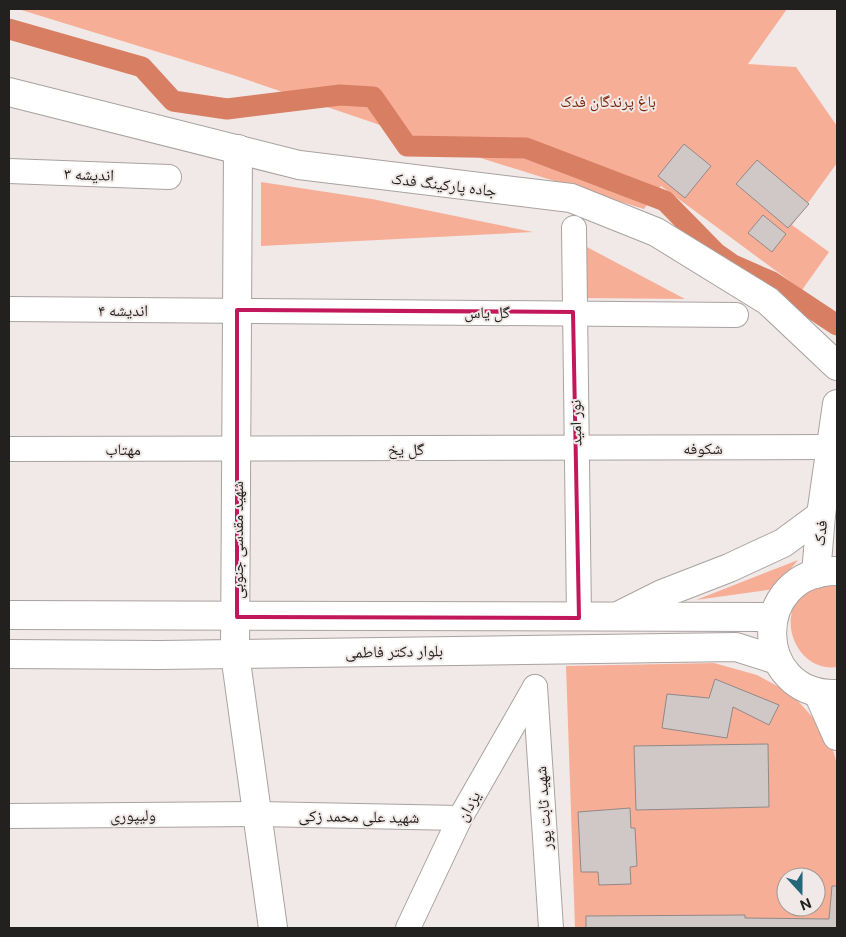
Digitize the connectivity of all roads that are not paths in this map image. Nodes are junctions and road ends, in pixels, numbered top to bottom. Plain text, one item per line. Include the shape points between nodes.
1 (9, 92) edge
2 (238, 149) junction
3 (9, 171) edge
4 (169, 177) dead end
5 (574, 228) dead end
6 (9, 309) edge
7 (237, 310) junction
8 (573, 312) junction
9 (736, 315) dead end
10 (837, 366) edge
11 (837, 404) edge
12 (831, 447) junction
13 (576, 448) junction
14 (9, 449) edge
15 (237, 449) junction
16 (821, 515) junction
17 (827, 572) edge
18 (9, 615) edge
19 (237, 617) junction
20 (773, 617) junction
21 (579, 618) junction
22 (613, 619) junction
23 (9, 654) edge
24 (236, 654) junction
25 (777, 660) junction
26 (535, 687) joint
27 (828, 693) edge
28 (837, 736) edge
29 (258, 814) junction
30 (9, 816) edge
31 (460, 818) junction
32 (273, 928) edge
33 (408, 928) edge
34 (551, 928) edge

1 - 2 main road, جاده پارکینگ فدک
2 - 7 main road, شهید مقدسی جنوبی
2 - 10 main road, جاده پارکینگ فدک via 299,165 571,198 656,232 768,301
3 - 4 street, اندیشه ۳
5 - 8 street, نور امید
6 - 7 street, اندیشه ۴
7 - 8 street, گل یاس
7 - 15 main road, شهید مقدسی جنوبی
8 - 9 street, گل یاس
8 - 13 street, نور امید
11 - 12 main road, فدک
12 - 13 street, شکوفه
12 - 16 main road, فدک
13 - 15 street, گل یخ
13 - 21 street, نور امید
14 - 15 street, مهتاب
15 - 19 main road, شهید مقدسی جنوبی
16 - 17 main road, فدک
16 - 22 main road via 784,543 662,594
17 - 20 main road via 801,580 788,590
18 - 19 main road, بلوار دکتر فاطمی
19 - 21 main road, بلوار دکتر فاطمی
19 - 24 main road, شهید مقدسی جنوبی
20 - 22 main road, بلوار دکتر فاطمی
20 - 25 main road via 771,632
21 - 22 main road, بلوار دکتر فاطمی
23 - 24 main road, بلوار دکتر فاطمی
24 - 25 main road, بلوار دکتر فاطمی via 736,647
24 - 29 main road, شهید مقدسی جنوبی
25 - 27 main road via 801,686
26 - 31 street, یزدان
26 - 34 street, شهید ثابت پور
27 - 28 main road
29 - 30 street, ولیپوری
29 - 31 street, شهید علی محمد زکی
29 - 32 main road, شهید مقدسی جنوبی
31 - 33 street, یزدان

